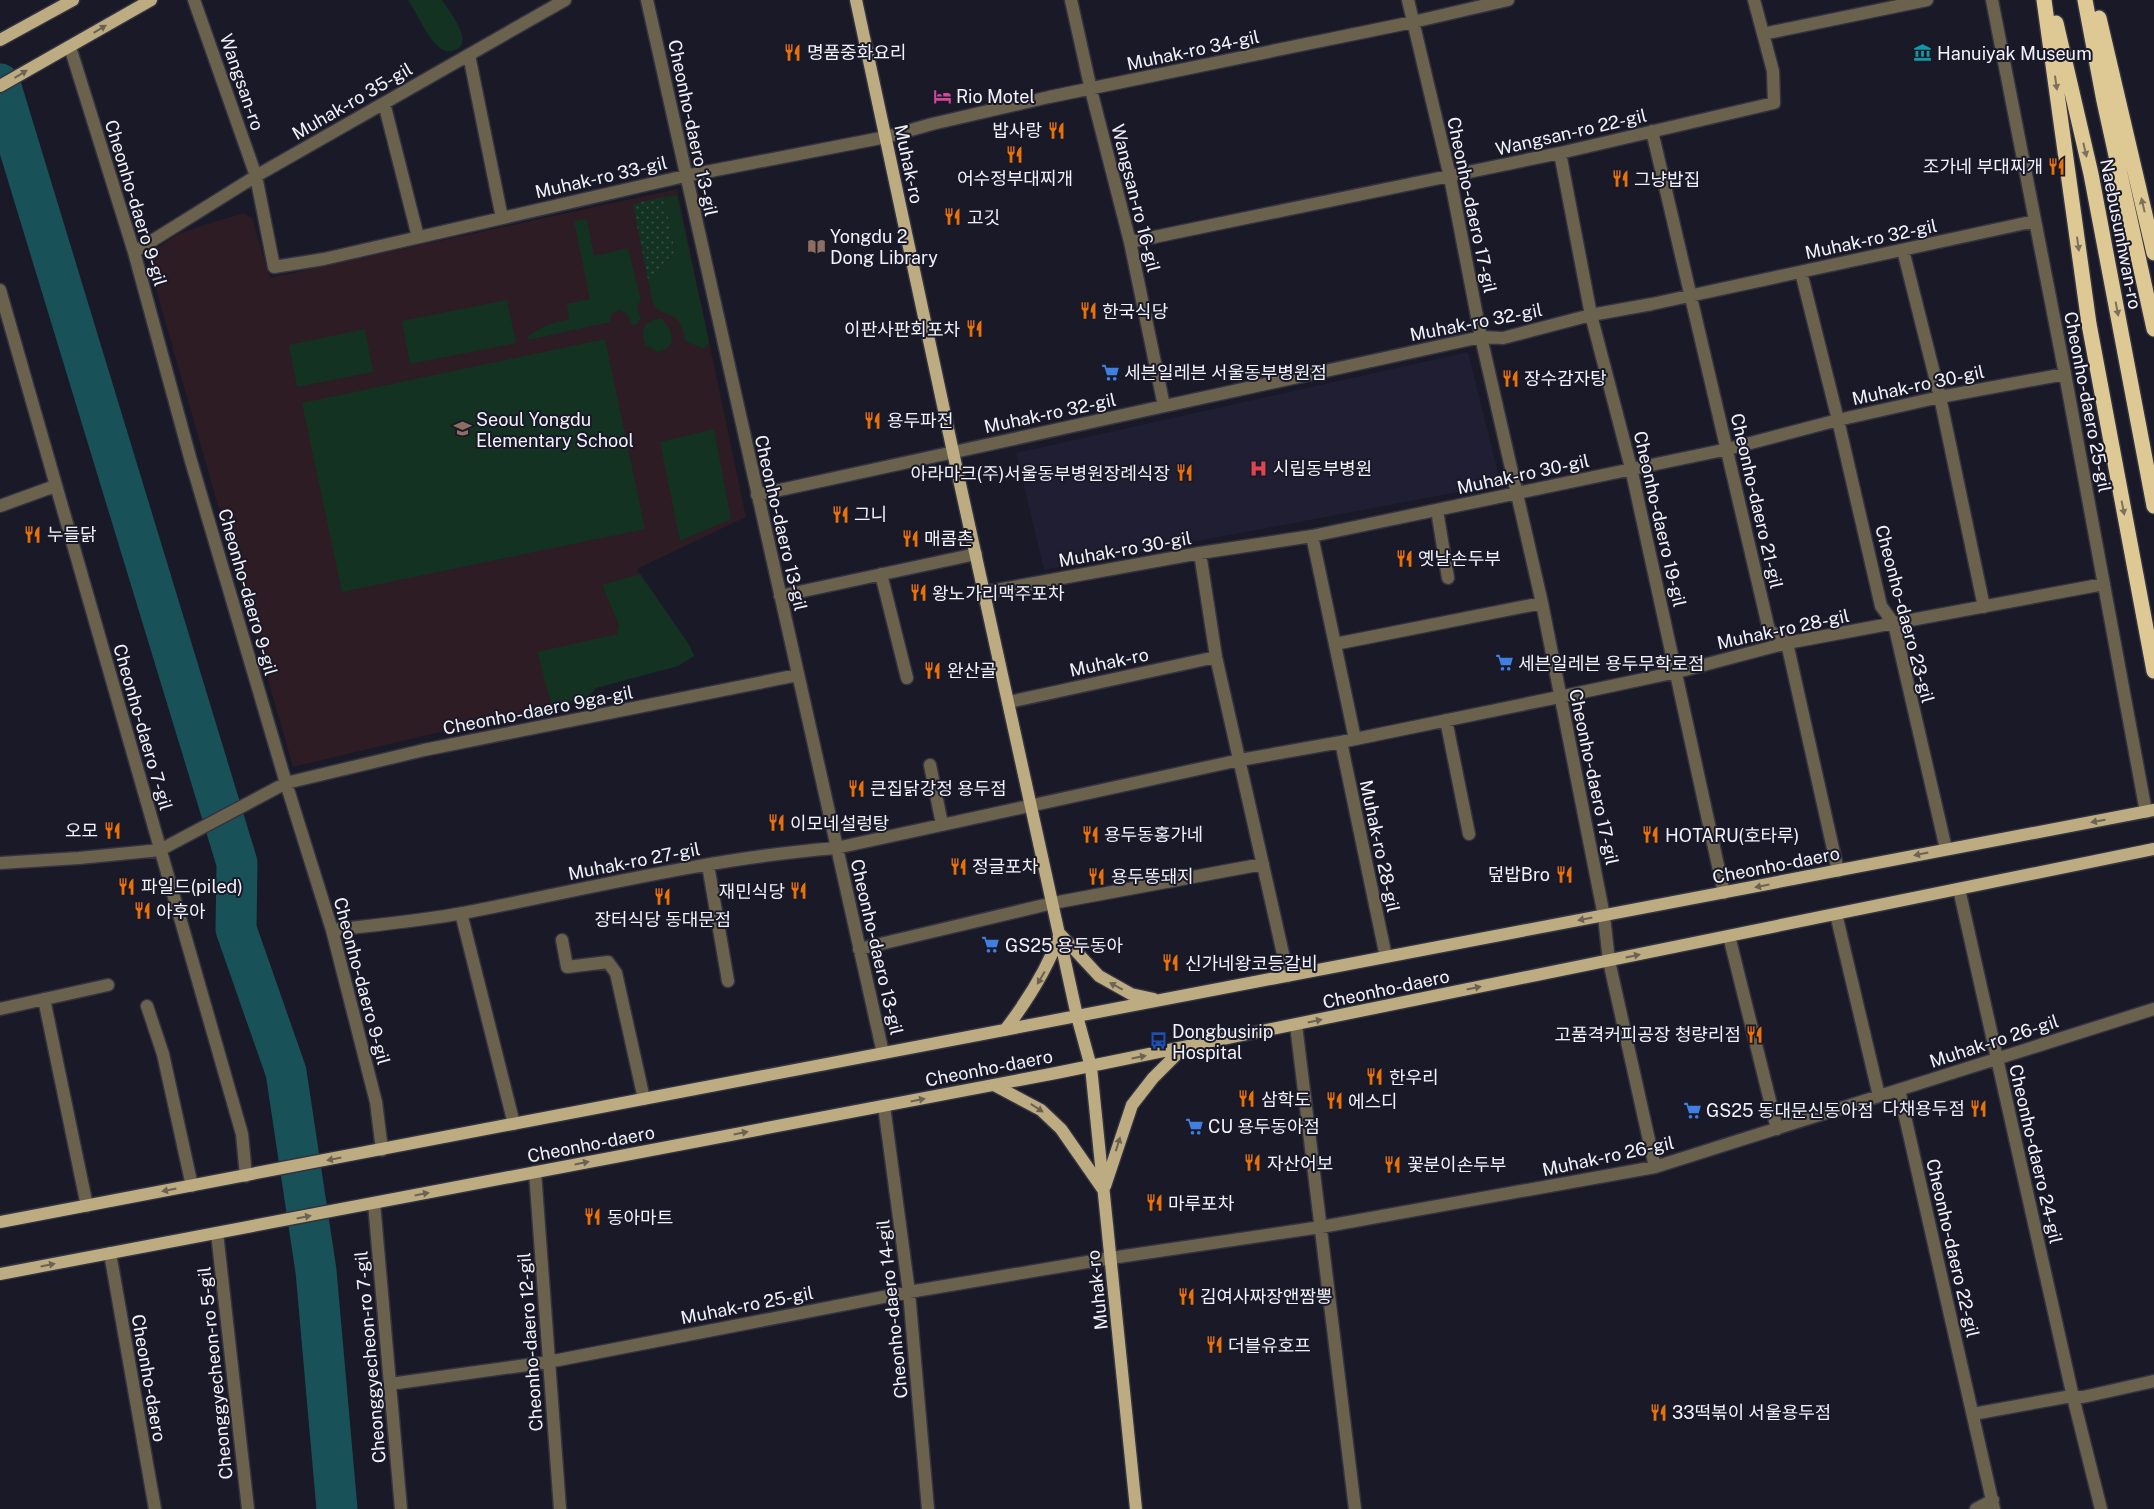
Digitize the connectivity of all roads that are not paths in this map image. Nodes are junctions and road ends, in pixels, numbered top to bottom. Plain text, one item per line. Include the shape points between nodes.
1 (73, 0) edge
2 (151, 0) edge
3 (194, 0) edge
4 (565, 0) edge
5 (647, 0) edge
6 (856, 0) edge
7 (1071, 0) edge
8 (1408, 0) edge
9 (1508, 0) edge
10 (1754, 0) edge
11 (1927, 0) edge
12 (1992, 0) edge
13 (2044, 0) edge
14 (2051, 0) edge
15 (2086, 0) edge
16 (2094, 0) edge
17 (52, 5) edge
18 (1413, 22) junction
19 (1763, 34) junction
20 (0, 40) edge
21 (70, 47) junction
22 (469, 54) junction
23 (0, 86) edge
24 (1091, 90) junction
25 (384, 103) junction
26 (1652, 131) junction
27 (886, 137) junction
28 (1560, 154) junction
29 (256, 176) junction
30 (685, 176) junction
31 (1450, 177) junction
32 (502, 218) junction
33 (2035, 220) junction
34 (418, 237) junction
35 (1130, 242) junction
36 (1903, 250) junction
37 (134, 252) junction
38 (2154, 253) edge
39 (1801, 272) junction
40 (0, 290) edge
41 (1690, 296) junction
42 (1591, 315) junction
43 (2154, 329) edge
44 (12, 332) junction
45 (0, 337) edge
46 (1481, 337) junction
47 (2065, 374) junction
48 (1940, 397) junction
49 (1164, 406) junction
50 (1838, 420) junction
51 (1728, 449) junction
52 (953, 452) junction
53 (1631, 468) junction
54 (55, 486) junction
55 (1518, 494) junction
56 (757, 495) junction
57 (0, 506) edge
58 (2154, 506) edge
59 (1437, 510) junction
60 (1312, 536) junction
61 (1200, 553) junction
62 (976, 554) junction
63 (881, 574) junction
64 (1448, 578) dead end
65 (2104, 584) junction
66 (984, 592) junction
67 (780, 596) junction
68 (1542, 603) junction
69 (1984, 607) junction
70 (1894, 624) junction
71 (1787, 643) junction
72 (1335, 644) junction
73 (1216, 657) junction
74 (2154, 671) edge
75 (1677, 672) junction
76 (798, 675) junction
77 (907, 678) dead end
78 (1559, 697) junction
79 (1009, 702) junction
80 (1446, 720) junction
81 (1355, 739) junction
82 (1341, 742) junction
83 (1240, 760) junction
84 (930, 765) dead end
85 (286, 783) junction
86 (1032, 804) junction
87 (2150, 811) edge
88 (942, 824) junction
89 (1469, 834) dead end
90 (165, 846) junction
91 (836, 848) junction
92 (1946, 849) junction
93 (2154, 849) edge
94 (0, 863) edge
95 (1263, 864) junction
96 (708, 865) junction
97 (1838, 871) junction
98 (1959, 889) junction
99 (1724, 893) junction
100 (1053, 903) junction
101 (461, 913) junction
102 (1836, 914) junction
103 (1604, 916) junction
104 (332, 930) junction
105 (1060, 934) junction
106 (1728, 936) junction
107 (562, 940) dead end
108 (859, 949) junction
109 (1386, 957) junction
110 (1609, 961) junction
111 (1288, 976) junction
112 (728, 981) dead end
113 (108, 985) dead end
114 (44, 999) junction
115 (1162, 1000) junction
116 (147, 1006) dead end
117 (0, 1009) edge
118 (2154, 1009) edge
119 (1077, 1016) junction
120 (1296, 1025) junction
121 (1006, 1030) junction
122 (1183, 1048) junction
123 (883, 1053) junction
124 (1997, 1059) junction
125 (1091, 1066) junction
126 (994, 1085) junction
127 (1899, 1090) junction
128 (1879, 1096) junction
129 (644, 1099) junction
130 (884, 1106) junction
131 (514, 1124) junction
132 (1777, 1128) junction
133 (382, 1150) junction
134 (1101, 1167) dead end
135 (1654, 1167) junction
136 (534, 1172) junction
137 (249, 1175) junction
138 (192, 1186) junction
139 (1103, 1191) junction
140 (374, 1203) junction
141 (86, 1206) junction
142 (0, 1222) edge
143 (1321, 1227) junction
144 (216, 1233) junction
145 (110, 1254) junction
146 (1111, 1258) junction
147 (0, 1274) edge
148 (909, 1292) junction
149 (548, 1362) junction
150 (2154, 1381) edge
151 (390, 1384) junction
152 (2073, 1397) junction
153 (1973, 1414) junction
154 (1994, 1504) edge
155 (155, 1509) edge
156 (248, 1509) edge
157 (401, 1509) edge
158 (560, 1509) edge
159 (928, 1509) edge
160 (1136, 1509) edge
161 (1355, 1509) edge
162 (1976, 1509) edge
163 (2101, 1509) edge

1 - 17 main road
21 -> 2 main road
3 - 29 street, Wangsan-ro
4 - 22 street, Muhak-ro 35-gil
5 - 30 street, Cheonho-daero 13-gil
6 - 27 main road, Muhak-ro
7 - 24 street, Wangsan-ro 16-gil
8 - 18 street, Cheonho-daero 17-gil
9 - 18 street, Muhak-ro 34-gil
10 - 19 street, Wangsan-ro 22-gil
11 - 19 street
12 - 33 street, Cheonho-daero 25-gil
13 -> 74 highway via 2089,324
14 -> 58 highway, Naebusunhwan-ro via 2091,174
15 - 43 highway, Naebusunhwan-ro via 2104,102
38 -> 16 highway
17 - 20 main road via 34,22
18 - 24 street, Muhak-ro 34-gil
18 - 31 street, Cheonho-daero 17-gil
19 - 26 street, Wangsan-ro 22-gil via 1773,71 1774,103
23 -> 21 main road
21 - 37 street, Cheonho-daero 9-gil
22 - 25 street, Muhak-ro 35-gil
22 - 32 street
24 - 27 street, Muhak-ro 34-gil
24 - 35 street, Wangsan-ro 16-gil
25 - 29 street, Muhak-ro 35-gil
25 - 34 street
26 - 28 street, Wangsan-ro 22-gil
26 - 41 street, Cheonho-daero 21-gil
27 - 30 street, Muhak-ro 33-gil
27 - 52 main road, Muhak-ro
28 - 31 street, Wangsan-ro 22-gil
28 - 42 street, Cheonho-daero 19-gil
29 - 34 street, Muhak-ro 33-gil via 274,267
29 - 37 street, Muhak-ro 35-gil
30 - 32 street, Muhak-ro 33-gil
30 - 56 street, Cheonho-daero 13-gil
31 - 35 street, Wangsan-ro 22-gil
31 - 46 street, Cheonho-daero 17-gil
32 - 34 street, Muhak-ro 33-gil
33 - 36 street, Muhak-ro 32-gil
33 - 47 street, Cheonho-daero 25-gil
35 - 49 street, Wangsan-ro 16-gil
36 - 39 street, Muhak-ro 32-gil
36 - 48 street
37 - 85 street, Cheonho-daero 9-gil via 191,461
39 - 41 street, Muhak-ro 32-gil
39 - 50 street, Cheonho-daero 23-gil
40 - 44 street, Cheonho-daero 7-gil
41 - 42 street, Muhak-ro 32-gil
41 - 51 street, Cheonho-daero 21-gil
42 - 46 street, Muhak-ro 32-gil via 1502,338
42 - 53 street, Cheonho-daero 19-gil
44 - 45 street
44 - 54 street, Cheonho-daero 7-gil
46 - 49 street, Muhak-ro 32-gil
46 - 55 street, Cheonho-daero 17-gil
47 - 48 street, Muhak-ro 30-gil
47 - 65 street, Cheonho-daero 25-gil
48 - 50 street, Muhak-ro 30-gil
48 - 69 street
49 - 52 street, Muhak-ro 32-gil
50 - 51 street, Muhak-ro 30-gil
50 - 70 street, Cheonho-daero 23-gil via 1880,606
51 - 53 street, Muhak-ro 30-gil
51 - 71 street, Cheonho-daero 21-gil via 1769,630
52 - 56 street
52 - 62 main road, Muhak-ro
53 - 55 street, Muhak-ro 30-gil
53 - 75 street, Cheonho-daero 19-gil
54 - 57 street
54 - 90 street, Cheonho-daero 7-gil
55 - 59 street, Muhak-ro 30-gil
55 - 68 street, Cheonho-daero 17-gil
56 - 67 street, Cheonho-daero 13-gil
59 - 60 street, Muhak-ro 30-gil
59 - 64 street
60 - 61 street, Muhak-ro 30-gil
60 - 72 street
61 - 66 street, Muhak-ro 30-gil
61 - 73 street
62 - 63 street
62 - 66 main road, Muhak-ro
63 - 67 street
63 - 77 street
65 - 69 street, Muhak-ro 28-gil
65 - 87 street, Cheonho-daero 25-gil
66 - 79 main road, Muhak-ro
67 - 76 street, Cheonho-daero 13-gil
68 - 72 street
68 - 78 street, Cheonho-daero 17-gil
69 - 70 street, Muhak-ro 28-gil
70 - 71 street, Muhak-ro 28-gil
70 - 92 street, Cheonho-daero 23-gil
71 - 75 street, Muhak-ro 28-gil
71 - 97 street
72 - 81 street
73 - 79 street, Muhak-ro
73 - 83 street
75 - 78 street, Muhak-ro 28-gil
75 - 99 street, Cheonho-daero 19-gil
76 - 85 street, Cheonho-daero 9ga-gil via 424,750
76 - 91 street, Cheonho-daero 13-gil
78 - 80 street, Muhak-ro 28-gil
78 - 103 street, Cheonho-daero 17-gil
79 - 86 main road, Muhak-ro
80 - 81 street, Muhak-ro 28-gil
80 - 89 street
81 - 82 street, Muhak-ro 28-gil
82 - 83 street, Muhak-ro 28-gil
82 - 109 street, Muhak-ro 28-gil
83 - 86 street, Muhak-ro 28-gil
83 - 95 street
84 - 88 street
85 - 90 street, Cheonho-daero 9ga-gil
85 - 104 street, Cheonho-daero 9-gil
86 - 88 street, Muhak-ro 27-gil
86 - 100 main road, Muhak-ro
87 -> 92 main road, Cheonho-daero
88 - 91 street, Muhak-ro 27-gil
90 - 94 street via 79,858
90 - 137 street, Cheonho-daero 7-gil via 242,1134
91 - 96 street, Muhak-ro 27-gil
91 - 108 street, Cheonho-daero 13-gil
92 -> 97 main road, Cheonho-daero
93 - 98 main road, Cheonho-daero
95 - 100 street
95 - 111 street
96 - 101 street, Muhak-ro 27-gil
96 - 112 street
97 -> 99 main road, Cheonho-daero
98 - 102 main road, Cheonho-daero
98 - 124 street, Cheonho-daero 24-gil
99 - 103 main road, Cheonho-daero
100 - 105 main road, Muhak-ro
100 - 108 street
101 - 104 street, Muhak-ro 27-gil
101 - 131 street, Cheonho-daero
102 - 106 main road, Cheonho-daero
102 - 128 street
103 -> 109 main road, Cheonho-daero
103 - 110 street, Cheonho-daero 17-gil
104 - 133 street, Cheonho-daero 9-gil via 376,1102
115 -> 105 main road via 1131,994 1099,976
105 - 119 main road, Muhak-ro
105 -> 121 main road via 1042,976
110 -> 106 main road, Cheonho-daero
106 - 132 street
107 - 129 street, Cheonho-daero via 567,967 608,962 616,973
108 - 123 street, Cheonho-daero 13-gil
109 - 111 main road, Cheonho-daero
120 -> 110 main road, Cheonho-daero
110 - 135 street
111 - 115 main road, Cheonho-daero
113 - 114 street
114 - 117 street
114 - 141 street
115 - 119 main road, Cheonho-daero
116 - 138 street via 163,1054
118 - 124 street, Muhak-ro 26-gil
119 - 121 main road, Cheonho-daero
119 - 125 main road, Muhak-ro
120 - 122 main road, Cheonho-daero
120 - 143 street
121 - 123 main road, Cheonho-daero
125 -> 122 main road, Cheonho-daero
139 -> 122 main road via 1132,1105
123 - 129 main road, Cheonho-daero
124 - 127 street, Muhak-ro 26-gil
124 - 152 street, Cheonho-daero 24-gil
125 - 126 main road, Cheonho-daero
125 - 134 main road, Muhak-ro
125 - 139 main road, Muhak-ro
130 -> 126 main road, Cheonho-daero
126 -> 139 main road via 1040,1110 1061,1129
127 - 128 street, Muhak-ro 26-gil
127 - 153 street, Cheonho-daero 22-gil
128 - 132 street, Muhak-ro 26-gil
129 - 131 main road, Cheonho-daero
136 -> 130 main road, Cheonho-daero
130 - 148 street, Cheonho-daero 14-gil
131 - 133 main road, Cheonho-daero
132 - 135 street, Muhak-ro 26-gil
133 -> 137 main road, Cheonho-daero
135 - 143 street, Muhak-ro 26-gil
140 -> 136 main road, Cheonho-daero
136 - 149 street, Cheonho-daero 12-gil
137 - 138 main road
138 -> 141 main road
139 - 146 main road, Muhak-ro
144 -> 140 main road, Cheonho-daero
140 - 151 street, Cheonggyecheon-ro 7-gil
141 - 142 main road
143 - 146 street, Muhak-ro 26-gil
143 - 161 street
144 - 145 main road
144 - 156 street, Cheonggyecheon-ro 5-gil
147 -> 145 main road
145 - 155 street, Cheonho-daero
146 - 148 street, Muhak-ro 25-gil
146 - 160 main road, Muhak-ro
148 - 149 street, Muhak-ro 25-gil
148 - 159 street, Cheonho-daero 14-gil
149 - 151 street, Muhak-ro 25-gil
149 - 158 street, Cheonho-daero 12-gil
150 - 152 street
151 - 157 street, Cheonggyecheon-ro 7-gil
152 - 153 street
152 - 163 street, Cheonho-daero 24-gil
153 - 154 street, Cheonho-daero 22-gil
154 - 162 street

